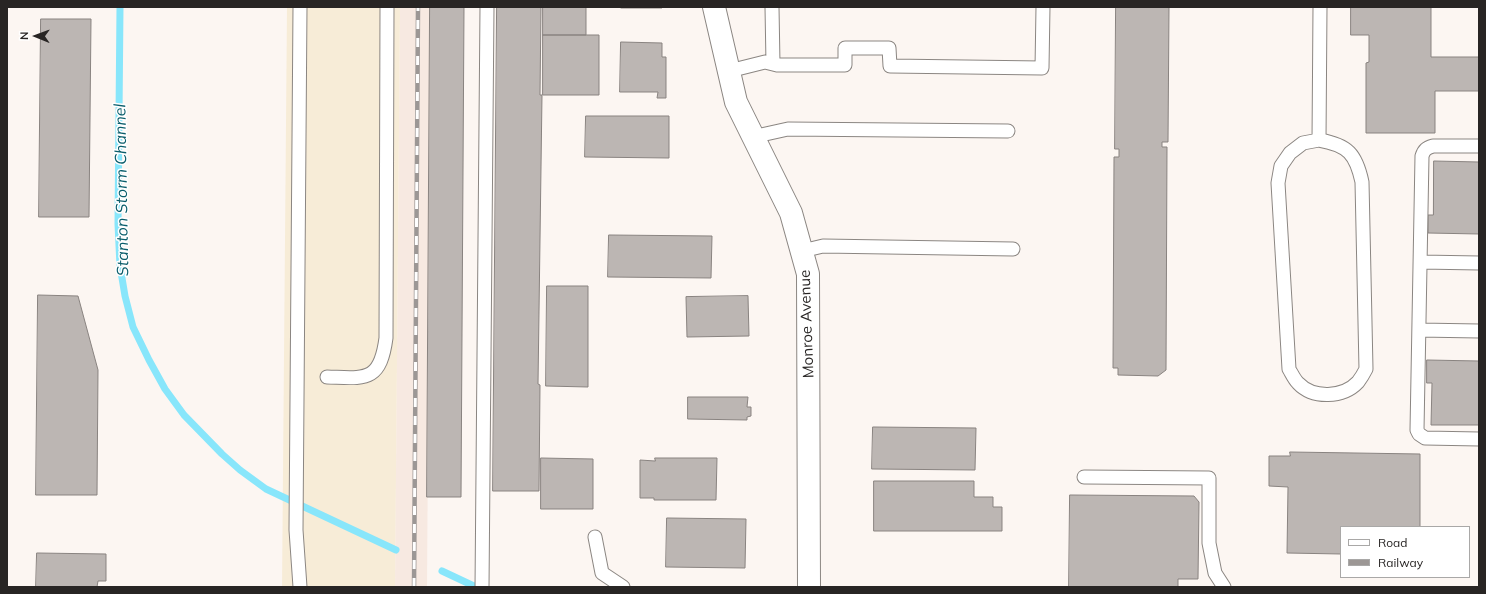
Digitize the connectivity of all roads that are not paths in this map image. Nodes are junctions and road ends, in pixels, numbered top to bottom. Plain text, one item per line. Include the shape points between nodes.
1 (300, 7) edge
2 (387, 7) edge
3 (486, 7) edge
4 (714, 7) edge
5 (772, 7) edge
6 (1043, 7) edge
7 (1320, 7) edge
8 (773, 64) junction
9 (729, 71) junction
10 (1008, 131) dead end
11 (752, 137) junction
12 (1319, 140) junction
13 (1479, 146) edge
14 (1013, 249) dead end
15 (802, 252) junction
16 (1421, 262) junction
17 (1479, 263) edge
18 (1419, 330) junction
19 (1479, 331) edge
20 (327, 377) dead end
21 (1479, 439) edge
22 (1084, 478) dead end
23 (595, 537) dead end
24 (300, 587) edge
25 (482, 587) edge
26 (623, 587) edge
27 (809, 587) edge
28 (1224, 587) edge

1 - 24 lane via 296,530
2 - 20 lane via 384,355 375,371 363,378
3 - 25 lane
4 - 9 street, Monroe Avenue
5 - 8 lane
6 - 8 lane via 1042,68 890,66 890,48 845,48 845,65
7 - 12 lane
8 - 9 lane via 765,62
9 - 11 street, Monroe Avenue via 736,102
10 - 11 lane via 788,129
11 - 15 street, Monroe Avenue via 791,213
12 - 12 lane via 1303,143 1290,153 1281,166 1278,183 1289,370 1298,383 1312,392 1328,395 1344,392 1353,386 1366,369 1362,182 1359,165 1350,152 1336,143
13 - 16 lane via 1433,146 1423,151
14 - 15 lane via 823,246
15 - 27 street, Monroe Avenue via 808,274
16 - 17 lane
16 - 18 lane
18 - 19 lane
18 - 21 lane via 1419,434 1425,438
22 - 28 lane via 1209,478 1210,543 1215,573
23 - 26 lane via 602,573

